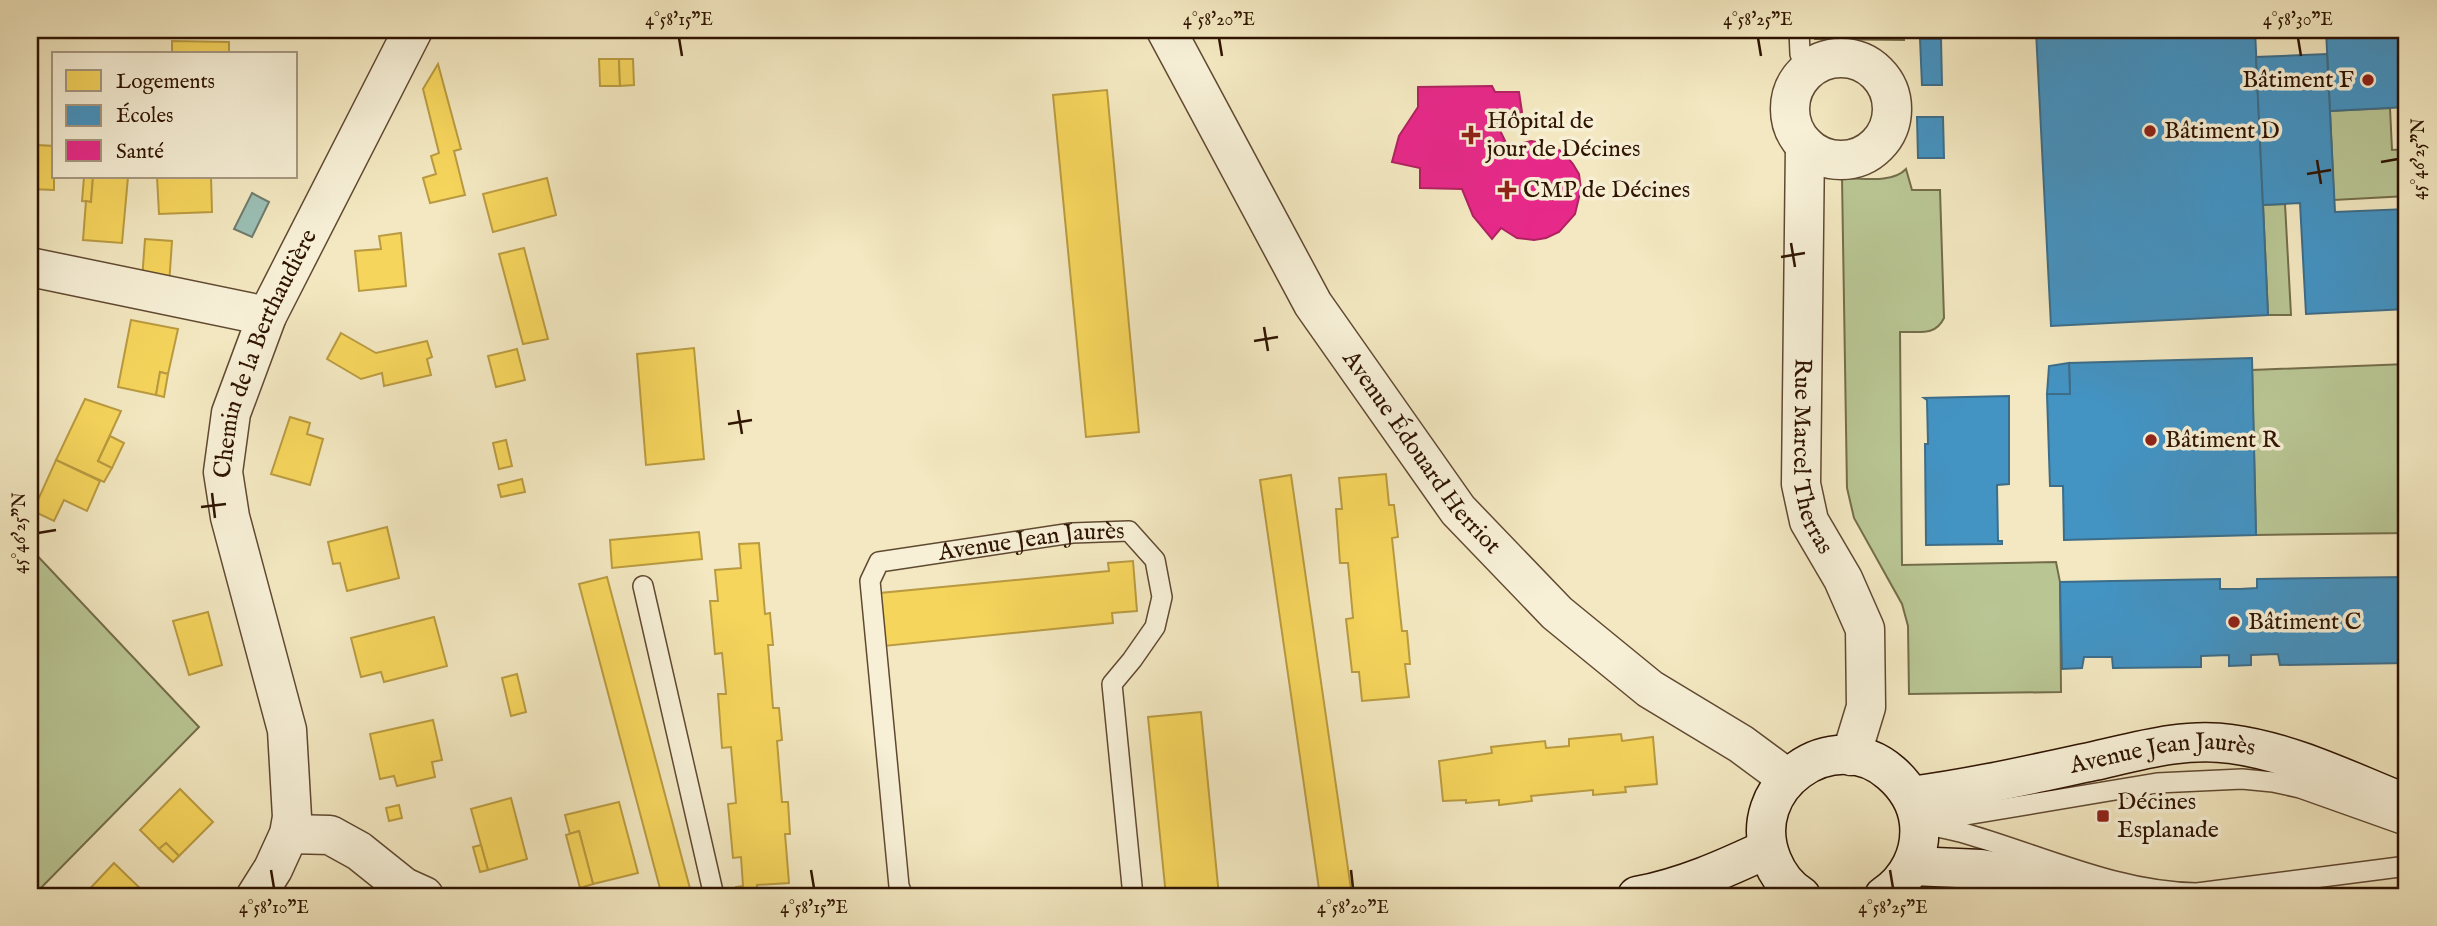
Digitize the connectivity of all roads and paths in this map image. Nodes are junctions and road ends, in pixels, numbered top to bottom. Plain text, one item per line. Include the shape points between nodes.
1 (413, 30) edge
2 (1166, 30) edge
3 (1798, 30) edge
4 (1809, 69) junction
5 (1805, 145) junction
6 (30, 267) edge
7 (267, 316) junction
8 (643, 586) dead end
9 (1852, 756) junction
10 (1787, 778) junction
11 (2407, 804) edge
12 (1915, 810) junction
13 (2407, 826) edge
14 (289, 834) junction
15 (1767, 849) junction
16 (1912, 866) junction
17 (2407, 866) edge
18 (1785, 894) edge
19 (256, 896) edge
20 (424, 896) edge
21 (714, 896) edge
22 (903, 896) edge
23 (1133, 896) edge
24 (1637, 896) edge
25 (1884, 896) edge
26 (2089, 896) edge

1 - 7 street, Chemin de la Berthaudière
2 - 10 street, Avenue Édouard Herriot via 1313,304 1458,510 1557,613 1650,689
3 - 4 lane via 1800,54
4 - 5 street, Rue Marcel Therras via 1797,81 1790,115 1794,131
4 - 5 street via 1824,60 1857,60 1883,80 1892,111 1884,135 1867,153 1835,159 1818,155
5 - 9 street, Rue Marcel Therras via 1801,484 1809,521 1865,629 1866,708
6 - 7 street
7 - 14 street, Chemin de la Berthaudière via 231,414 223,472 230,517 287,730
8 - 21 lane
9 - 10 street via 1817,760
9 - 12 street via 1870,760 1900,781
10 - 15 street via 1768,811
11 - 12 street, Avenue Jean Jaurès via 2263,750 2196,743 1962,789
12 - 13 lane via 2157,783 2242,779 2300,788
12 - 16 street via 1917,849
12 - 17 lane via 1965,833 2068,868 2169,893
14 - 19 street, Chemin de la Berthaudière
14 - 20 street via 330,835
15 - 18 street
15 - 24 street via 1718,873
16 - 25 street
16 - 26 street via 2005,873
22 - 23 lane, Avenue Jean Jaurès via 870,581 879,562 1072,533 1129,531 1155,560 1162,597 1155,627 1112,684

